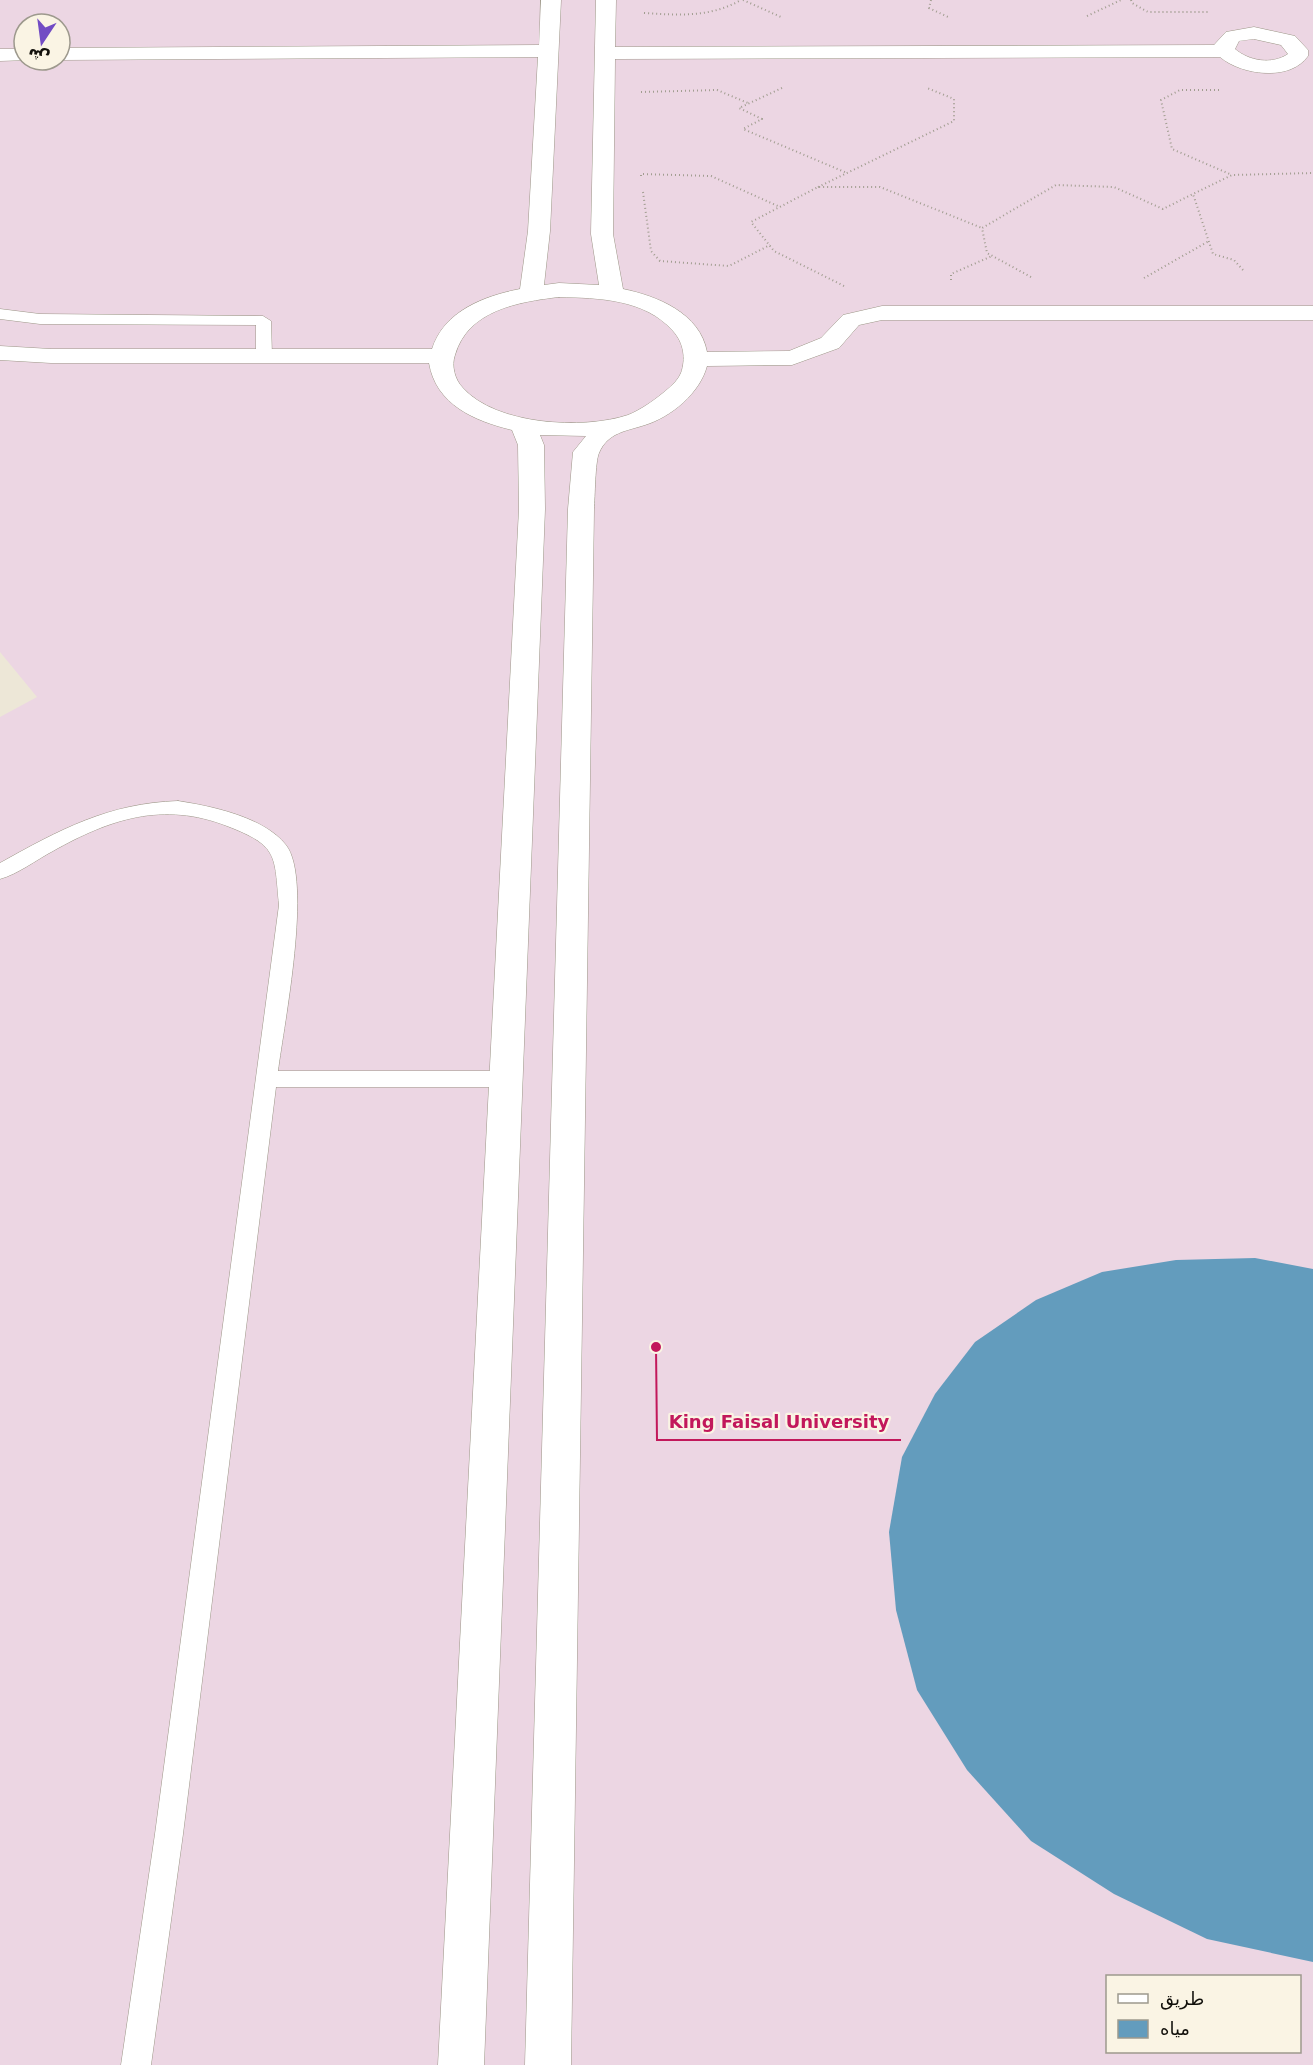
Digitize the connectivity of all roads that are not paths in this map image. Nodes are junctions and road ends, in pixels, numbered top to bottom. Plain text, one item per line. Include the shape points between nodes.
1 (551, 0) edge
2 (606, 0) edge
3 (548, 51) junction
4 (1225, 51) dead end
5 (605, 53) junction
6 (72, 54) edge
7 (531, 293) junction
8 (612, 294) junction
9 (1313, 313) edge
10 (0, 314) edge
11 (0, 353) edge
12 (264, 356) junction
13 (441, 356) junction
14 (695, 359) junction
15 (523, 426) junction
16 (609, 426) junction
17 (0, 872) edge
18 (267, 1079) junction
19 (506, 1079) junction
20 (136, 2065) edge
21 (461, 2065) edge
22 (548, 2065) edge

1 - 3 street
2 - 5 street
3 - 6 street
3 - 7 street via 539,231
4 - 5 street
5 - 8 street via 602,234
7 - 8 street via 559,290
7 - 13 street via 481,309 450,335
8 - 14 street via 660,309 678,321 690,335
9 - 14 street via 882,313 851,320 830,343 792,358
10 - 12 lane via 40,319 264,321
11 - 12 street
12 - 13 street
13 - 15 street via 444,380 455,395 473,409
14 - 16 street via 690,381 660,408
15 - 16 street
15 - 19 street via 531,446 532,509
16 - 22 street via 586,452 581,509
17 - 18 lane via 71,831 127,811 173,806 219,813 265,836 284,858 289,905
18 - 19 lane
18 - 20 lane
19 - 21 street

